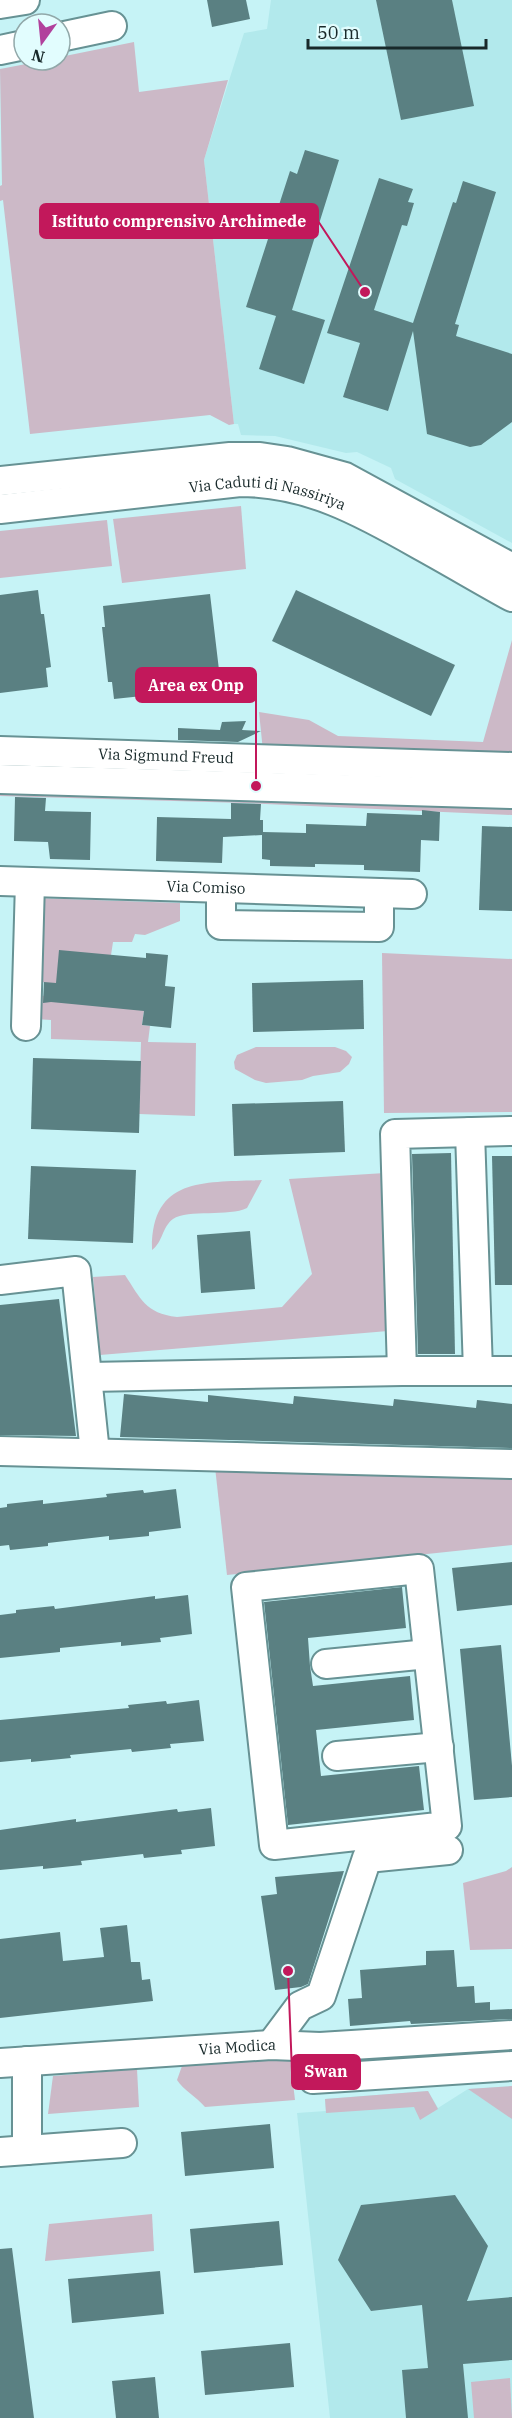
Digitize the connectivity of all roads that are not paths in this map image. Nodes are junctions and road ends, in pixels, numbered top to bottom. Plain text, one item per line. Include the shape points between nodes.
1 (25, 0) edge
2 (0, 4) edge
3 (112, 26) dead end
4 (72, 34) edge
5 (0, 481) edge
6 (0, 509) edge
7 (512, 568) edge
8 (512, 597) edge
9 (0, 751) edge
10 (512, 767) edge
11 (0, 779) edge
12 (512, 794) edge
13 (0, 881) edge
14 (30, 882) junction
15 (221, 888) junction
16 (379, 893) junction
17 (412, 894) dead end
18 (26, 1026) dead end
19 (512, 1131) edge
20 (470, 1132) junction
21 (0, 1280) edge
22 (402, 1371) junction
23 (478, 1371) junction
24 (512, 1371) edge
25 (89, 1377) junction
26 (0, 1452) edge
27 (95, 1453) junction
28 (512, 1464) edge
29 (428, 1654) junction
30 (326, 1664) dead end
31 (439, 1747) junction
32 (337, 1756) dead end
33 (366, 1847) junction
34 (448, 1850) dead end
35 (512, 2035) edge
36 (457, 2039) junction
37 (414, 2042) junction
38 (271, 2045) junction
39 (310, 2047) junction
40 (14, 2062) edge
41 (512, 2066) edge
42 (460, 2070) junction
43 (418, 2073) junction
44 (122, 2143) dead end
45 (13, 2151) edge

1 - 2 street
3 - 4 street
5 - 7 street, Via Caduti di Nassiriya via 230,457 287,461 345,477
6 - 8 street, Via Caduti di Nassiriya via 260,482 311,492 360,511
9 - 10 street, Via Sigmund Freud
11 - 12 street
13 - 14 street, Via Comiso
14 - 15 street, Via Comiso
14 - 18 street
15 - 16 street, Via Comiso
15 - 16 street via 220,925 379,927
16 - 17 street, Via Comiso
19 - 20 street
20 - 22 street via 395,1134
20 - 23 street
21 - 25 street via 76,1271
22 - 23 street
22 - 25 street
23 - 24 street
25 - 27 street
26 - 27 street
27 - 28 street
29 - 30 street
29 - 31 street
29 - 33 street via 419,1569 246,1587 274,1845
31 - 32 street
31 - 33 street via 447,1826
33 - 34 street
33 - 38 street via 321,1996 300,2006
35 - 36 street, Via Modica
36 - 37 street, Via Modica
36 - 42 street
37 - 39 street, Via Modica
37 - 43 street
38 - 39 street, Via Modica
38 - 40 street, Via Modica
39 - 43 street via 313,2079
40 - 45 street
41 - 42 street
42 - 43 street
44 - 45 street

